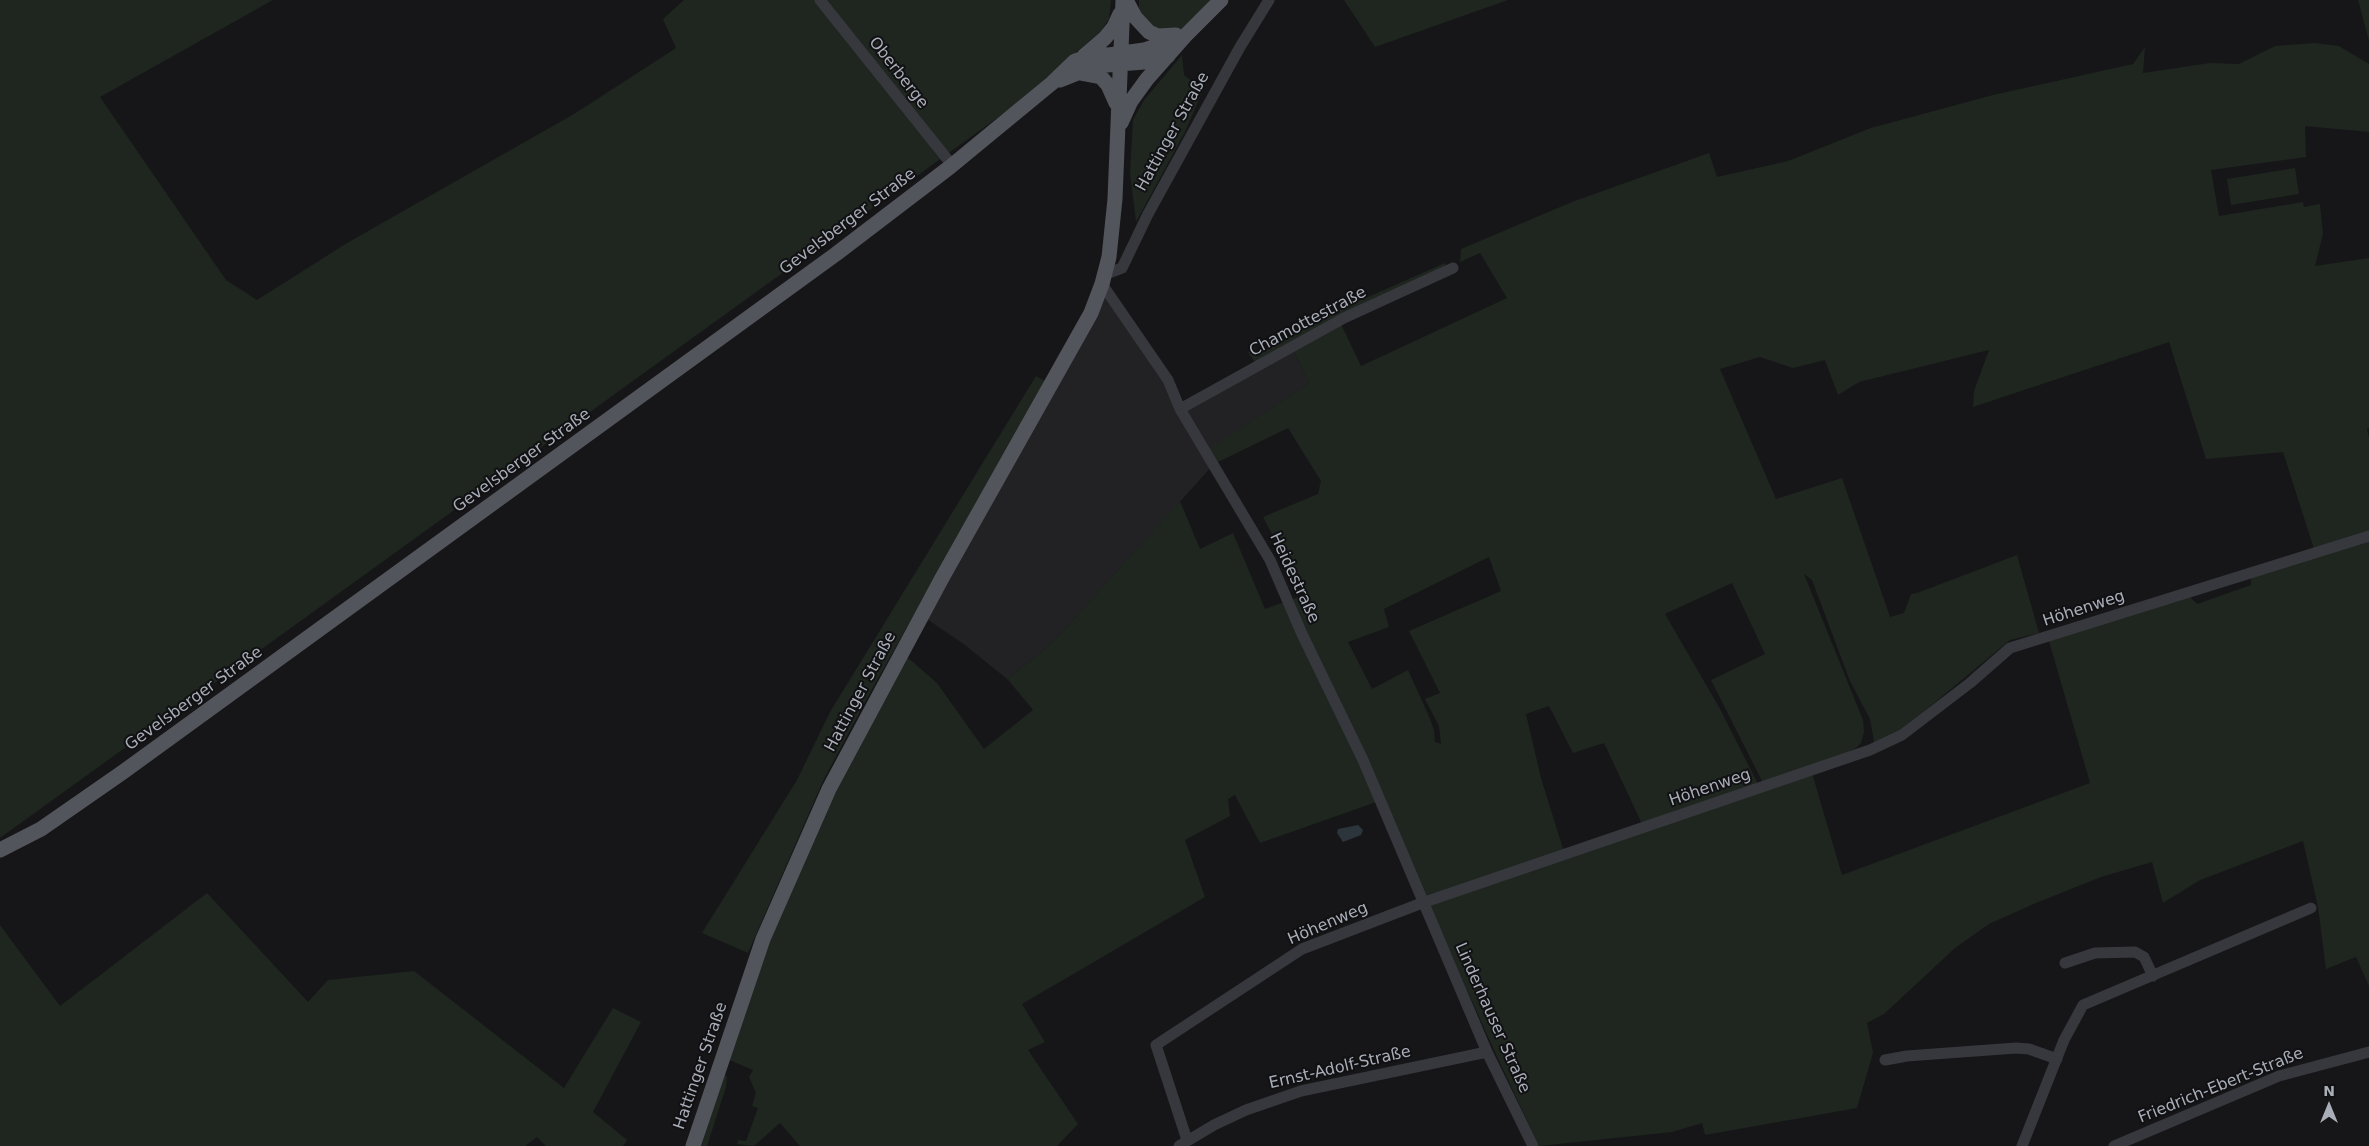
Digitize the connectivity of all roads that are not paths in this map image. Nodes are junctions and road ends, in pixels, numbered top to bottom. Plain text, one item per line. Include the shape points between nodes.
1 (820, 0) edge
2 (1221, 0) edge
3 (1269, 0) edge
4 (1124, 3) edge
5 (1190, 31) junction
6 (1084, 56) junction
7 (1168, 56) junction
8 (1120, 59) junction
9 (1076, 72) junction
10 (1052, 83) junction
11 (1118, 110) junction
12 (1118, 129) junction
13 (952, 165) junction
14 (1453, 268) dead end
15 (1104, 279) junction
16 (1180, 409) junction
17 (2369, 536) edge
18 (0, 850) edge
19 (1422, 903) junction
20 (2311, 908) dead end
21 (2065, 963) dead end
22 (2153, 976) junction
23 (1487, 1052) junction
24 (2369, 1052) edge
25 (2057, 1059) junction
26 (1885, 1060) dead end
27 (1183, 1143) edge
28 (692, 1146) edge
29 (1533, 1146) edge
30 (2022, 1146) edge
31 (2114, 1146) edge

1 - 13 street, Oberberge
2 - 5 main road, Gevelsberger Straße
3 - 15 street, Hattinger Straße via 1240,47 1122,268
4 - 5 main road via 1149,32 1158,36 1168,37
4 - 6 main road via 1114,27
4 - 8 main road, Hattinger Straße
5 - 7 main road, Gevelsberger Straße
5 - 8 main road, Gevelsberger Straße
6 - 8 main road, Gevelsberger Straße via 1095,54
6 - 10 main road, Gevelsberger Straße
7 - 8 main road, Gevelsberger Straße via 1144,62
7 - 12 main road, Gevelsberger Straße via 1132,101
8 - 9 main road, Gevelsberger Straße
8 - 11 main road, Hattinger Straße
9 - 10 main road, Gevelsberger Straße
9 - 11 main road via 1101,77 1108,85
10 - 13 main road, Gevelsberger Straße
11 - 12 main road, Hattinger Straße
12 - 15 main road, Hattinger Straße via 1112,238
13 - 18 main road, Gevelsberger Straße via 829,260 123,772 41,829
14 - 16 street, Chamottestraße via 1344,318
15 - 16 street, Heidestraße via 1168,380
15 - 28 main road, Hattinger Straße via 1090,313 937,586 829,789 763,938
16 - 19 street, Heidestraße via 1270,560 1363,760
17 - 19 street, Höhenweg via 2010,648 1902,735 1870,750
19 - 23 street, Linderhauser Straße
19 - 27 street, Höhenweg via 1302,949 1156,1045
20 - 22 street
21 - 22 street via 2095,954 2135,952 2144,957
22 - 25 street via 2083,1005
23 - 27 street, Ernst-Adolf-Straße via 1301,1091 1246,1110
23 - 29 street, Linderhauser Straße
24 - 31 street, Friedrich-Ebert-Straße via 2279,1076
25 - 26 street via 2016,1048
25 - 30 street

